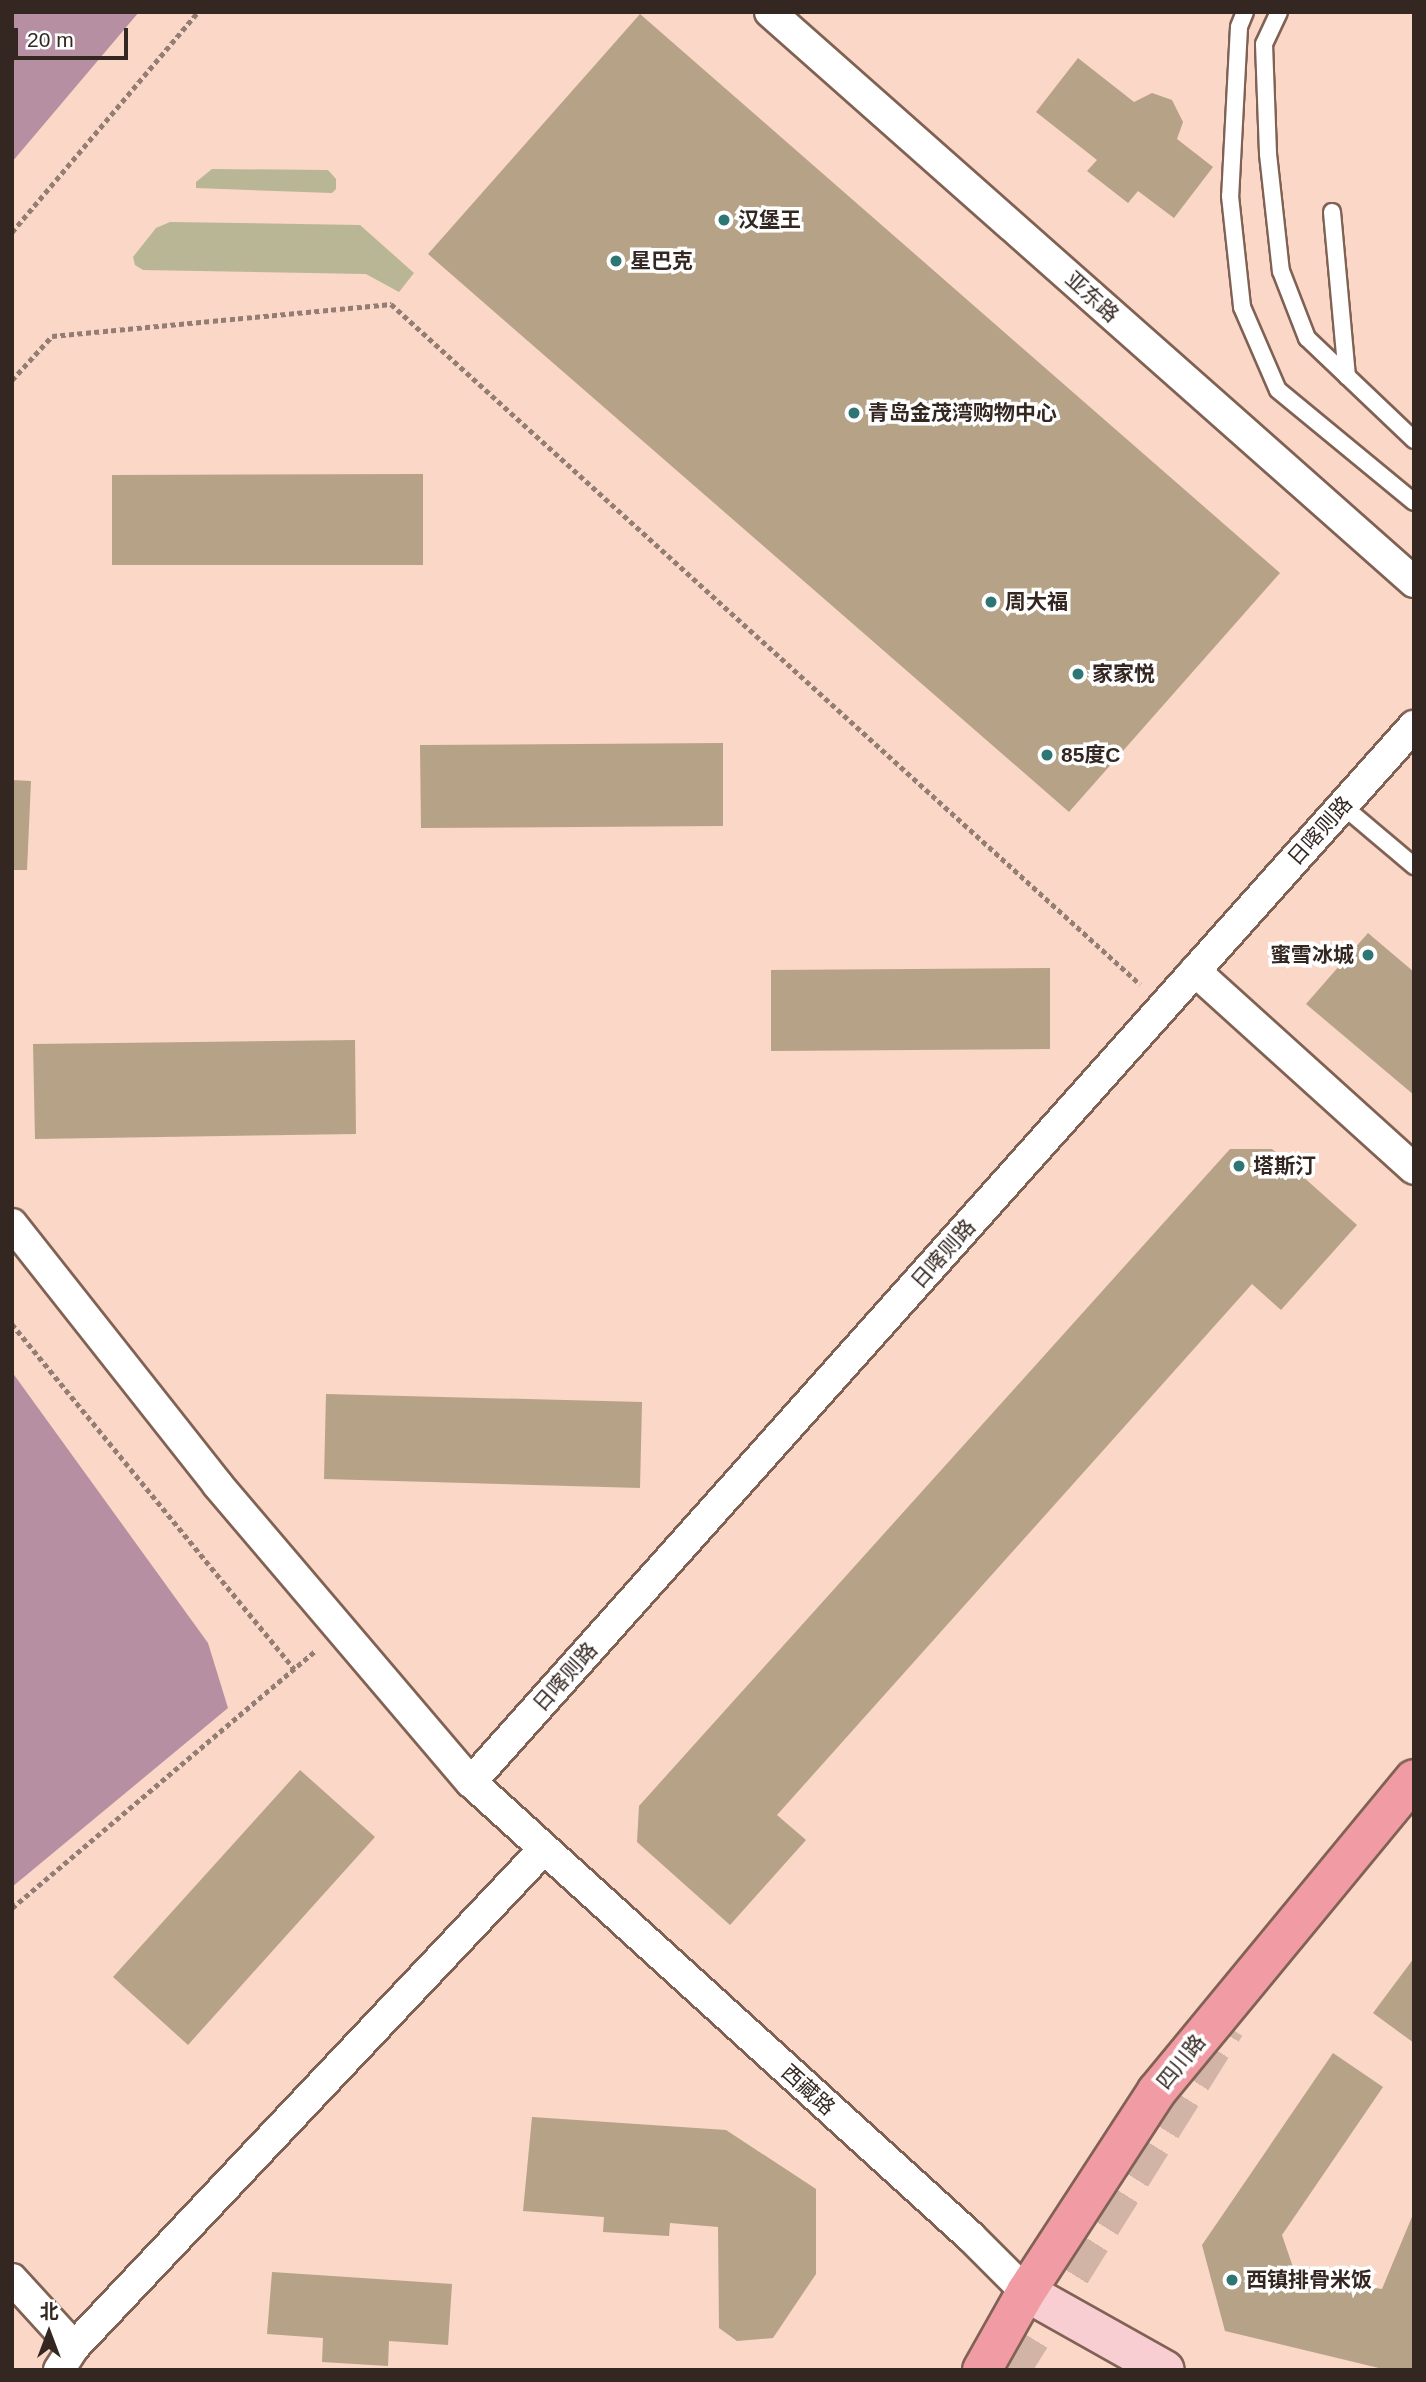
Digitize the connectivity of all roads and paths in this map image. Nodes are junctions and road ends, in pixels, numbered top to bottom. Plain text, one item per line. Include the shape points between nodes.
1 (198, 12) edge
2 (770, 12) edge
3 (1245, 12) edge
4 (1279, 12) edge
5 (1332, 212) dead end
6 (12, 232) edge
7 (1347, 376) junction
8 (12, 380) edge
9 (1414, 440) edge
10 (1414, 502) edge
11 (1414, 582) edge
12 (1414, 726) edge
13 (1343, 806) junction
14 (1414, 866) edge
15 (1195, 971) junction
16 (1164, 1006) junction
17 (1414, 1169) edge
18 (12, 1224) edge
19 (12, 1324) edge
20 (1414, 1779) edge
21 (471, 1782) junction
22 (544, 1849) junction
23 (12, 1908) edge
24 (12, 2279) edge
25 (1026, 2292) junction
26 (66, 2358) edge
27 (982, 2370) edge
28 (1165, 2370) edge

1 - 6 path
2 - 11 street, 亚东路
3 - 10 lane via 1239,27 1230,196 1242,307 1278,390
4 - 7 lane via 1264,44 1268,154 1281,271 1307,338
5 - 7 lane
7 - 9 lane
8 - 16 path via 52,336 391,304
12 - 13 street, 日喀则路
13 - 14 lane
13 - 15 street, 日喀则路
15 - 16 street, 日喀则路
15 - 17 street
16 - 21 street, 日喀则路
18 - 21 street, 西藏路 via 216,1484
19 - 23 path via 294,1669
20 - 25 main road, 四川路 via 1157,2091
21 - 22 street, 西藏路
22 - 25 street, 西藏路
22 - 26 street
24 - 26 street
25 - 27 main road, 四川路
25 - 28 street, 西藏路

